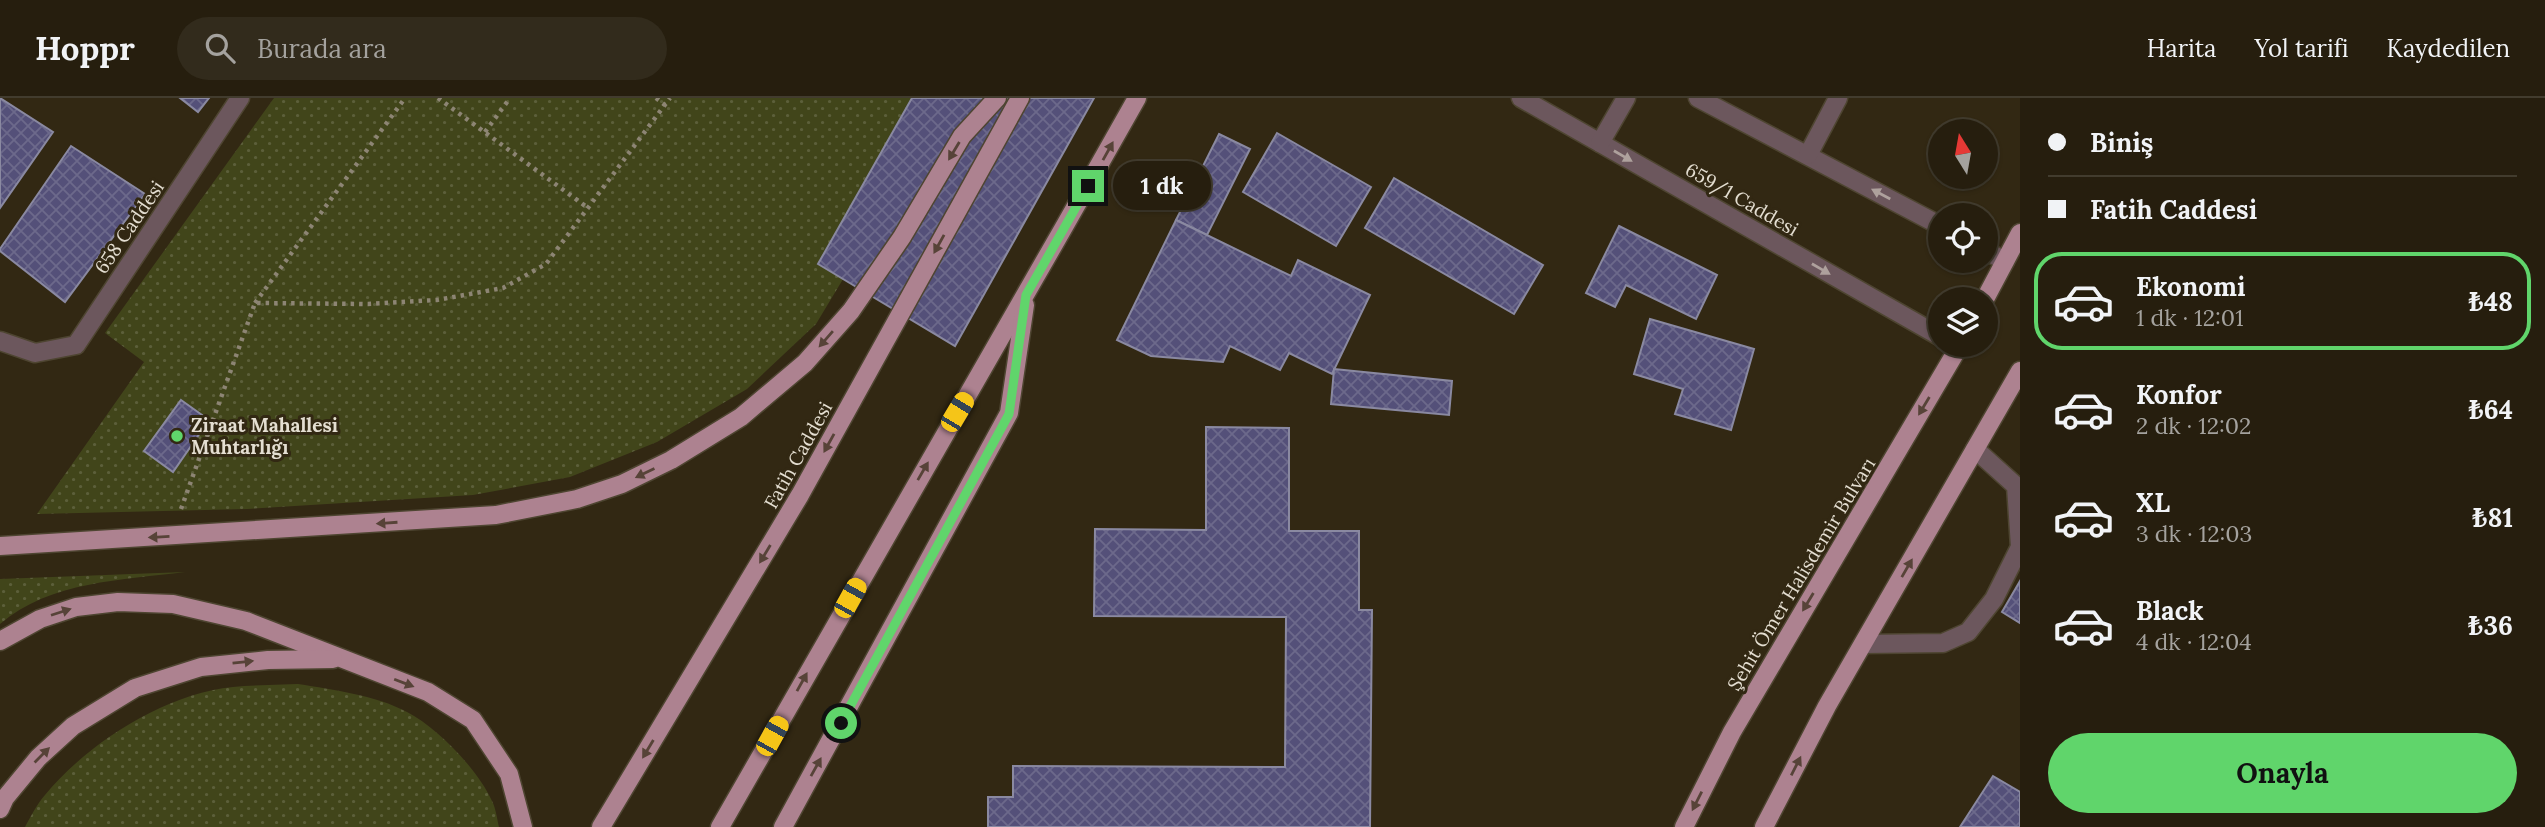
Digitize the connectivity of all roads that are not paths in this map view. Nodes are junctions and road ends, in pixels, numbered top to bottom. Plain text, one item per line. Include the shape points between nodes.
1 (240, 98) edge
2 (997, 98) edge
3 (1020, 98) edge
4 (1137, 98) edge
5 (1521, 98) edge
6 (1626, 98) edge
7 (1698, 98) edge
8 (1838, 98) edge
9 (1600, 143) junction
10 (1808, 155) junction
11 (1928, 219) edge
12 (2020, 233) edge
13 (1998, 257) edge
14 (2005, 261) junction
15 (1991, 287) edge
16 (1026, 295) junction
17 (1928, 330) edge
18 (0, 341) edge
19 (1952, 357) edge
20 (2020, 371) edge
21 (1975, 449) junction
22 (0, 546) edge
23 (0, 641) edge
24 (1863, 644) junction
25 (340, 659) junction
26 (0, 809) edge
27 (523, 827) edge
28 (601, 827) edge
29 (720, 827) edge
30 (783, 827) edge
31 (1684, 827) edge
32 (1764, 827) edge

1 - 18 street, 658 Caddesi via 76,345 35,353
2 -> 22 main road via 962,136 851,311 805,363 741,416 622,484 534,509 455,519
3 -> 28 main road, Fatih Caddesi via 800,495
16 -> 4 main road
5 - 9 street, 659/1 Caddesi
6 - 9 street
7 - 10 street
8 - 10 street
9 -> 17 street, 659/1 Caddesi
11 -> 10 street
12 - 14 main road
13 - 14 street
14 - 15 main road
29 -> 16 main road
30 -> 16 main road via 1009,414
19 -> 31 main road, Şehit Ömer Halisdemir Bulvarı via 1732,732
20 - 21 main road
24 -> 21 main road
21 - 24 street via 2016,486 2020,547 1994,599 1968,632 1943,643
23 -> 25 main road via 40,618 118,601 173,604 246,621
32 -> 24 main road
26 -> 25 main road via 38,758 73,726 135,688 201,667
25 -> 27 main road via 428,692 473,720 509,774

